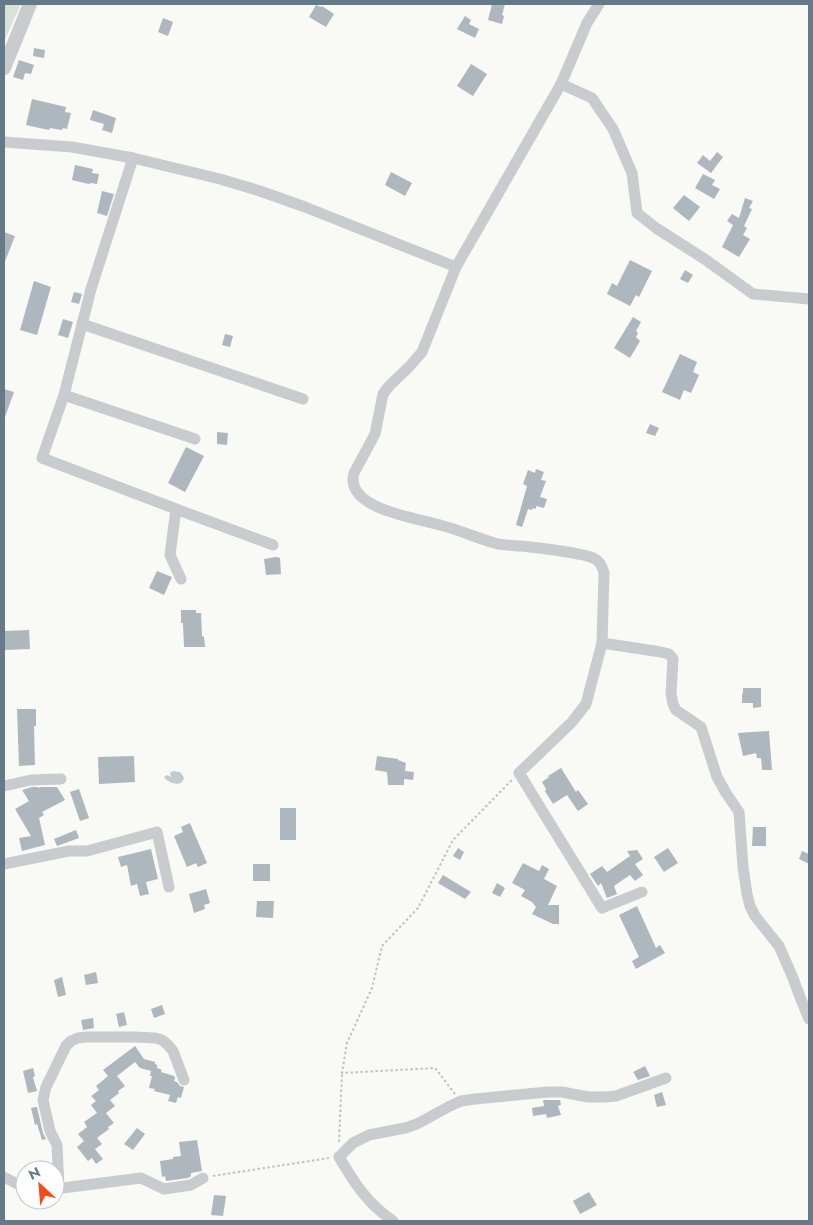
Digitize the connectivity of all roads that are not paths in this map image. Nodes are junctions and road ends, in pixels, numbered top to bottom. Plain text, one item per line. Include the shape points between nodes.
1 (30, 4) edge
2 (599, 4) edge
3 (4, 68) edge
4 (561, 84) junction
5 (4, 142) edge
6 (133, 158) junction
7 (456, 267) junction
8 (809, 299) edge
9 (82, 324) junction
10 (64, 395) junction
11 (303, 399) dead end
12 (195, 438) dead end
13 (176, 509) junction
14 (273, 545) dead end
15 (181, 579) dead end
16 (602, 643) junction
17 (61, 779) dead end
18 (4, 786) edge
19 (4, 864) edge
20 (169, 887) dead end
21 (642, 892) dead end
22 (809, 1019) edge
23 (666, 1078) dead end
24 (184, 1080) dead end
25 (57, 1160) edge
26 (203, 1178) road end
27 (65, 1188) edge
28 (393, 1221) edge

1 - 3 street
2 - 4 street via 587,23
4 - 7 street
4 - 8 street via 592,98 613,129 632,173 637,212 753,294
5 - 6 street via 72,147
6 - 7 street via 260,191
6 - 9 street
7 - 16 street via 422,352 382,394 375,434 354,473 353,486 375,506 392,513 499,544 564,551 593,558 600,563 604,573
9 - 10 street
9 - 11 street
10 - 12 street
10 - 13 street via 42,458
13 - 14 street
13 - 15 street via 170,555
16 - 21 street via 586,704 519,773 602,908
16 - 22 street via 662,652 673,658 673,704 676,710 701,727 717,777 739,812 750,906 754,916 779,946
17 - 18 street via 31,780
19 - 20 street via 69,851 87,851 157,832
23 - 28 street via 616,1096 588,1097 548,1092 475,1099 450,1106 417,1124 353,1142 339,1157 372,1205
24 - 25 street via 173,1051 162,1040 86,1037 72,1041 62,1053 43,1100 50,1131 57,1145
26 - 27 street via 191,1186 164,1189 140,1178

